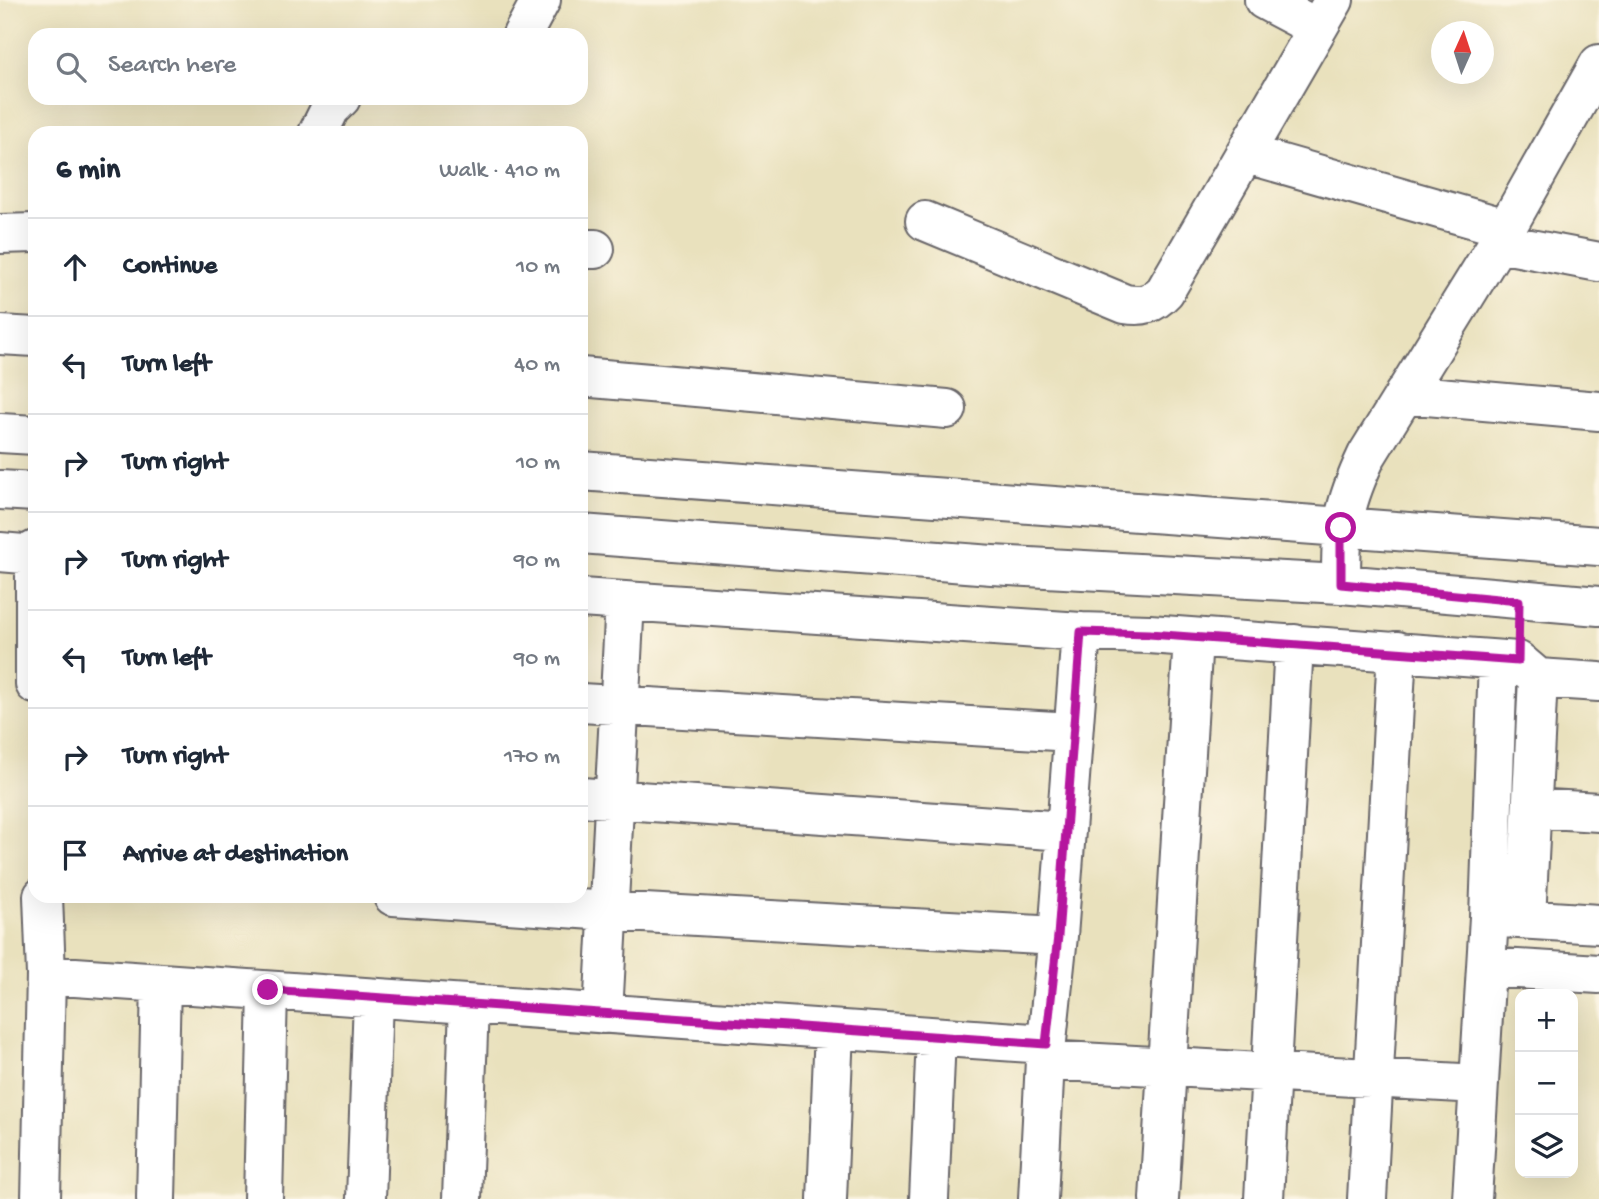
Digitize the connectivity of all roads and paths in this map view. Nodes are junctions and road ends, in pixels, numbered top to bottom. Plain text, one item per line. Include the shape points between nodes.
1 (541, 0) edge
2 (1264, 0) edge
3 (1326, 14) edge
4 (526, 28) edge
5 (1599, 64) edge
6 (334, 105) edge
7 (322, 126) edge
8 (1247, 154) junction
9 (925, 221) dead end
10 (28, 233) edge
11 (0, 234) edge
12 (1502, 236) junction
13 (1599, 262) edge
14 (0, 335) edge
15 (28, 337) edge
16 (588, 378) edge
17 (1404, 394) junction
18 (947, 409) dead end
19 (1599, 411) edge
20 (0, 433) edge
21 (28, 435) edge
22 (588, 472) edge
23 (0, 491) edge
24 (28, 492) edge
25 (1341, 528) junction
26 (588, 535) edge
27 (1599, 546) edge
28 (0, 552) edge
29 (28, 553) edge
30 (1341, 584) junction
31 (588, 598) edge
32 (625, 601) junction
33 (1519, 601) junction
34 (1599, 606) edge
35 (1081, 632) junction
36 (1193, 638) junction
37 (1294, 644) junction
38 (1397, 651) junction
39 (1518, 666) junction
40 (1599, 682) edge
41 (588, 703) edge
42 (619, 706) junction
43 (1073, 732) junction
44 (598, 798) edge
45 (1532, 808) junction
46 (1599, 812) edge
47 (1065, 831) junction
48 (43, 903) edge
49 (493, 903) edge
50 (608, 911) junction
51 (1508, 918) junction
52 (1599, 924) edge
53 (1058, 936) junction
54 (1486, 967) junction
55 (1599, 974) edge
56 (46, 975) junction
57 (161, 983) junction
58 (268, 990) junction
59 (373, 998) junction
60 (469, 1005) junction
61 (603, 1014) junction
62 (834, 1030) junction
63 (936, 1037) junction
64 (1046, 1052) junction
65 (1169, 1067) junction
66 (1271, 1072) junction
67 (1375, 1078) junction
68 (1479, 1084) junction
69 (41, 1199) edge
70 (156, 1199) edge
71 (264, 1199) edge
72 (366, 1199) edge
73 (462, 1199) edge
74 (827, 1199) edge
75 (929, 1199) edge
76 (1038, 1199) edge
77 (1159, 1199) edge
78 (1264, 1199) edge
79 (1367, 1199) edge
80 (1472, 1199) edge

1 - 4 street
2 - 3 street
3 - 8 street
5 - 12 street
6 - 7 street
8 - 9 street via 1165,291 1155,302 1139,306
8 - 12 street
10 - 11 street
12 - 13 street
12 - 17 street
14 - 15 street
16 - 18 street
17 - 19 street
17 - 25 street via 1367,455
20 - 21 street
22 - 25 street
23 - 24 street
25 - 27 street
25 - 30 street
26 - 30 street via 979,565
28 - 29 street
30 - 33 street
31 - 32 street
32 - 35 street
32 - 42 street
33 - 34 street
33 - 39 street
35 - 36 street
35 - 43 street
36 - 37 street
36 - 65 street
37 - 38 street
37 - 66 street
38 - 39 street
38 - 67 street
39 - 40 street
39 - 45 street
39 - 51 street
41 - 42 street
42 - 43 street
42 - 44 street
43 - 47 street
44 - 47 street
44 - 50 street
45 - 46 street
45 - 51 street
47 - 53 street
48 - 56 street
49 - 50 street
50 - 53 street
50 - 61 street
51 - 52 street
51 - 54 street
53 - 64 street
54 - 55 street
54 - 68 street
56 - 57 street
56 - 69 street
57 - 58 street
57 - 70 street
58 - 59 street
58 - 71 street
59 - 60 street
59 - 72 street
60 - 61 street
60 - 73 street
61 - 62 street
62 - 63 street
62 - 74 street
63 - 64 street
63 - 75 street
64 - 65 street
64 - 76 street
65 - 66 street
65 - 77 street
66 - 67 street
66 - 78 street
67 - 68 street
67 - 79 street
68 - 80 street

